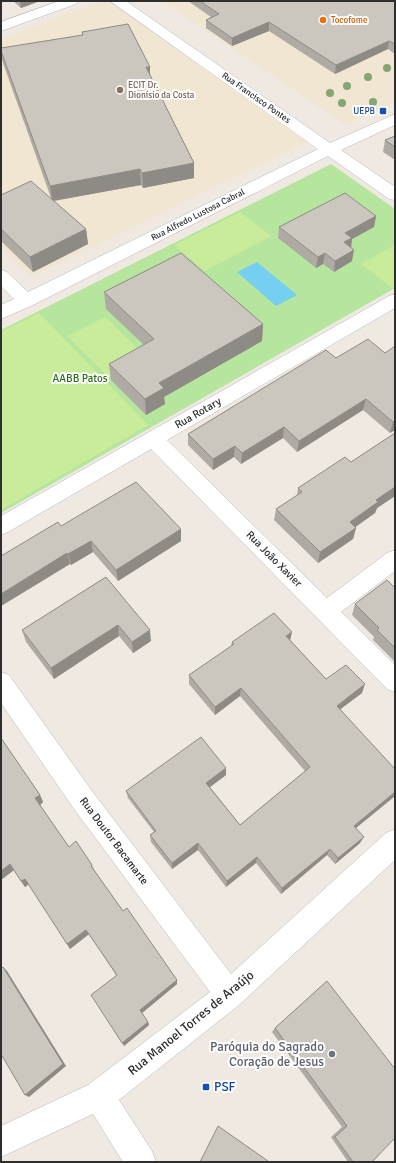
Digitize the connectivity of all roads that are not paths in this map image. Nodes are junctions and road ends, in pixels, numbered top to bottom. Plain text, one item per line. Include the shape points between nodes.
1 (71, 1) edge
2 (117, 1) edge
3 (1, 27) edge
4 (180, 28) dead end
5 (395, 119) edge
6 (349, 150) junction
7 (395, 179) edge
8 (395, 195) edge
9 (1, 276) edge
10 (395, 300) edge
11 (27, 301) junction
12 (1, 313) edge
13 (153, 438) junction
14 (1, 526) edge
15 (395, 559) edge
16 (326, 611) junction
17 (395, 681) edge
18 (1, 683) edge
19 (395, 842) edge
20 (230, 995) junction
21 (99, 1096) junction
22 (1, 1142) edge
23 (141, 1162) edge

1 - 3 street
2 - 6 street, Rua Francisco Pontes
4 - 6 street, Rua Francisco Pontes
5 - 6 street, Rua Alfredo Lustosa Cabral
6 - 7 street, Rua Francisco Pontes
6 - 8 street, Rua Francisco Pontes
6 - 11 street, Rua Alfredo Lustosa Cabral
9 - 11 street
10 - 13 street, Rua Rotary
11 - 12 street, Rua Alfredo Lustosa Cabral
13 - 14 street, Rua Rotary
13 - 16 street, Rua João Xavier
15 - 16 street
16 - 17 street, Rua João Xavier
18 - 20 street, Rua Doutor Bacamarte via 83,800
19 - 20 street, Rua Manoel Torres de Araújo
20 - 21 street, Rua Manoel Torres de Araújo
21 - 22 street, Rua Manoel Torres de Araújo
21 - 23 street

